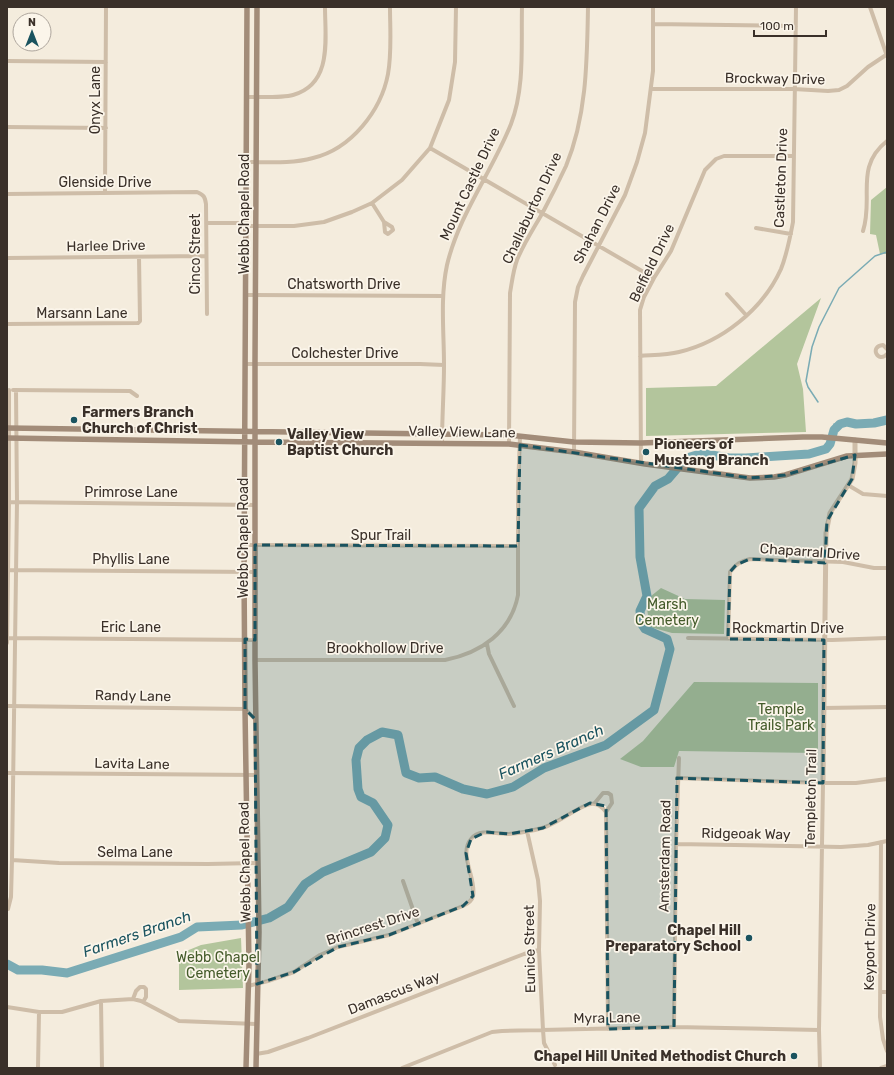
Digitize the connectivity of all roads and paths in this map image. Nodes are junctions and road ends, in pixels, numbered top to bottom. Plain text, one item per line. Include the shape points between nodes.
1 (106, 7) edge
2 (247, 7) edge
3 (257, 7) edge
4 (325, 7) edge
5 (390, 7) edge
6 (456, 7) edge
7 (522, 7) edge
8 (588, 7) edge
9 (653, 7) edge
10 (796, 7) edge
11 (870, 7) edge
12 (653, 24) junction
13 (796, 26) junction
14 (886, 55) edge
15 (7, 61) edge
16 (106, 62) junction
17 (246, 69) junction
18 (257, 69) junction
19 (651, 89) junction
20 (794, 89) junction
21 (246, 97) junction
22 (256, 97) junction
23 (7, 127) edge
24 (106, 128) junction
25 (887, 141) edge
26 (430, 148) junction
27 (794, 156) junction
28 (246, 162) junction
29 (255, 162) junction
30 (484, 179) junction
31 (105, 192) junction
32 (7, 194) edge
33 (203, 194) joint
34 (372, 203) junction
35 (542, 212) junction
36 (384, 222) dead end
37 (206, 223) junction
38 (246, 226) junction
39 (256, 226) junction
40 (756, 228) dead end
41 (863, 231) dead end
42 (791, 234) junction
43 (599, 246) junction
44 (206, 256) junction
45 (139, 257) junction
46 (7, 258) edge
47 (654, 278) junction
48 (246, 294) junction
49 (255, 294) junction
50 (727, 294) dead end
51 (443, 296) junction
52 (206, 314) dead end
53 (746, 315) junction
54 (7, 324) edge
55 (887, 349) edge
56 (887, 354) edge
57 (640, 356) junction
58 (246, 364) junction
59 (254, 364) junction
60 (444, 365) junction
61 (8, 390) edge
62 (16, 390) junction
63 (136, 396) dead end
64 (11, 428) edge
65 (164, 431) junction
66 (245, 432) junction
67 (255, 432) junction
68 (442, 434) junction
69 (509, 435) junction
70 (520, 437) junction
71 (8, 438) edge
72 (17, 438) junction
73 (164, 440) junction
74 (855, 440) junction
75 (245, 442) junction
76 (255, 442) junction
77 (574, 442) junction
78 (641, 443) junction
79 (887, 443) edge
80 (442, 444) junction
81 (509, 444) junction
82 (520, 445) junction
83 (574, 452) junction
84 (887, 454) edge
85 (855, 455) junction
86 (641, 464) junction
87 (848, 485) junction
88 (887, 496) edge
89 (8, 502) edge
90 (17, 502) junction
91 (244, 504) junction
92 (254, 505) junction
93 (245, 544) junction
94 (255, 545) junction
95 (518, 546) junction
96 (825, 563) junction
97 (887, 568) edge
98 (8, 570) edge
99 (16, 570) junction
100 (244, 571) junction
101 (255, 572) junction
102 (7, 638) edge
103 (15, 638) junction
104 (688, 638) dead end
105 (887, 638) edge
106 (245, 639) junction
107 (728, 639) junction
108 (255, 640) junction
109 (824, 640) junction
110 (7, 643) edge
111 (487, 644) junction
112 (255, 660) junction
113 (14, 705) junction
114 (7, 706) edge
115 (514, 706) dead end
116 (887, 707) edge
117 (824, 708) junction
118 (245, 709) junction
119 (255, 719) junction
120 (679, 758) dead end
121 (7, 773) edge
122 (13, 773) junction
123 (256, 775) junction
124 (246, 776) junction
125 (677, 778) junction
126 (887, 779) edge
127 (823, 783) junction
128 (594, 804) junction
129 (606, 812) junction
130 (527, 831) junction
131 (9, 841) edge
132 (887, 841) edge
133 (882, 842) junction
134 (676, 844) junction
135 (822, 847) junction
136 (12, 860) junction
137 (257, 863) junction
138 (248, 864) junction
139 (404, 881) dead end
140 (7, 908) edge
141 (418, 924) junction
142 (881, 934) junction
143 (887, 934) edge
144 (539, 950) junction
145 (257, 984) junction
146 (248, 986) junction
147 (880, 992) junction
148 (887, 992) edge
149 (133, 999) junction
150 (101, 1001) junction
151 (143, 1002) junction
152 (7, 1007) edge
153 (39, 1012) junction
154 (247, 1024) junction
155 (256, 1024) junction
156 (674, 1027) junction
157 (608, 1029) junction
158 (543, 1030) junction
159 (819, 1030) junction
160 (887, 1051) edge
161 (256, 1054) junction
162 (555, 1065) dead end
163 (887, 1066) edge
164 (38, 1068) edge
165 (102, 1068) edge
166 (246, 1068) edge
167 (256, 1068) edge
168 (402, 1068) edge
169 (820, 1068) edge
170 (881, 1068) edge

1 - 16 street, Onyx Lane
2 - 17 main road, Webb Chapel Road
3 - 18 main road, Webb Chapel Road
4 - 22 street via 324,59 317,79 292,96
5 - 29 street via 388,75 377,104 360,129 323,155 295,161
6 - 26 street via 456,62 453,82 445,112
7 - 30 street, Mount Castle Drive via 521,72 516,106 504,141
8 - 35 street, Challaburton Drive via 586,81 582,108 567,163
9 - 12 street, Shahan Drive
10 - 13 street, Castleton Drive
11 - 14 street
12 - 13 street
12 - 19 street, Shahan Drive
13 - 20 street, Castleton Drive
14 - 20 street, Brockway Drive via 839,90
15 - 16 street
16 - 24 street, Onyx Lane
17 - 18 main road
17 - 21 main road, Webb Chapel Road
18 - 22 main road, Webb Chapel Road
19 - 20 street, Brockway Drive
19 - 43 street, Shahan Drive via 645,133 637,162 623,201
20 - 27 street, Castleton Drive
21 - 22 street
21 - 28 main road, Webb Chapel Road
22 - 29 main road, Webb Chapel Road
23 - 24 street
24 - 31 street, Onyx Lane
25 - 41 street via 873,155 869,166
26 - 30 street
26 - 34 street via 402,180
27 - 42 street, Castleton Drive
27 - 47 street, Belfield Drive via 724,156 709,165 701,178 671,251
28 - 29 street
28 - 38 main road, Webb Chapel Road
29 - 39 main road, Webb Chapel Road
30 - 35 street
30 - 51 street, Mount Castle Drive via 460,224 451,249
31 - 32 street, Glenside Drive
31 - 33 street, Glenside Drive
33 - 37 street, Cinco Street
34 - 36 street
34 - 39 street via 324,222 294,226
35 - 43 street
35 - 69 street, Challaburton Drive via 517,260 510,293
37 - 38 street via 238,223
37 - 44 street, Cinco Street
38 - 39 street
38 - 48 main road, Webb Chapel Road
39 - 49 main road, Webb Chapel Road
40 - 42 street
42 - 53 street, Castleton Drive via 775,280 765,296
43 - 47 street
43 - 77 street, Shahan Drive via 581,282 575,302
44 - 45 street, Harlee Drive
44 - 52 street, Cinco Street
45 - 46 street, Harlee Drive
45 - 54 street, Marsann Lane via 138,323
47 - 57 street, Belfield Drive via 640,310
48 - 49 street, Chatsworth Drive
48 - 58 main road, Webb Chapel Road
49 - 51 street, Chatsworth Drive
49 - 59 main road, Webb Chapel Road
50 - 53 street
51 - 60 street, Mount Castle Drive
53 - 57 street, Castleton Drive via 731,328 704,344 680,352
55 - 56 street via 885,346 876,348 877,356
57 - 78 street, Belfield Drive
58 - 59 street, Colchester Drive
58 - 66 main road, Webb Chapel Road
59 - 60 street, Colchester Drive
59 - 67 main road, Webb Chapel Road
60 - 68 street, Mount Castle Drive
61 - 62 street
61 - 64 street
62 - 63 street via 130,391
62 - 64 street
64 - 65 main road, Valley View Lane
64 - 71 street
64 - 72 street
65 - 66 main road, Valley View Lane
65 - 73 main road
66 - 67 main road, Valley View Lane
66 - 75 main road, Webb Chapel Road
67 - 68 main road, Valley View Lane
67 - 76 main road, Webb Chapel Road
68 - 69 main road, Valley View Lane
68 - 80 street, Mount Castle Drive
69 - 70 main road, Valley View Lane
69 - 81 street, Challaburton Drive
70 - 77 main road, Valley View Lane
70 - 82 street, Brookhollow Drive
71 - 72 main road, Valley View Lane
71 - 89 street
72 - 73 main road, Valley View Lane
72 - 90 street
73 - 75 main road, Valley View Lane
74 - 78 main road, Valley View Lane via 822,437
74 - 79 main road, Valley View Lane
74 - 85 street, Templeton Trail
75 - 76 main road, Valley View Lane
75 - 91 main road, Webb Chapel Road
76 - 80 main road, Valley View Lane
76 - 92 main road, Webb Chapel Road
77 - 78 main road, Valley View Lane
77 - 83 street, Shahan Drive
78 - 86 street, Belfield Drive
80 - 81 main road, Valley View Lane
81 - 82 main road, Valley View Lane
82 - 83 main road, Valley View Lane
82 - 95 street, Brookhollow Drive
83 - 86 main road, Valley View Lane
84 - 85 main road, Valley View Lane
85 - 86 main road, Valley View Lane via 774,477 741,478
85 - 87 street, Templeton Trail via 852,479
87 - 88 street via 863,494
87 - 96 street, Templeton Trail via 836,501 827,521
89 - 90 street, Primrose Lane
89 - 98 street
90 - 91 street, Primrose Lane
90 - 99 street
91 - 92 street, Primrose Lane
91 - 93 main road, Webb Chapel Road
92 - 94 main road, Webb Chapel Road
93 - 94 street, Spur Trail
93 - 100 main road, Webb Chapel Road
94 - 95 street, Spur Trail
94 - 101 main road, Webb Chapel Road
95 - 111 street, Brookhollow Drive via 517,604 503,628
96 - 97 street, Chaparral Drive via 843,562
96 - 107 street, Chaparral Drive via 750,559 736,565 730,572
96 - 109 street, Templeton Trail
98 - 99 street, Phyllis Lane
98 - 102 street
99 - 100 street, Phyllis Lane
99 - 103 street
100 - 101 street, Phyllis Lane
100 - 106 main road, Webb Chapel Road
101 - 108 main road, Webb Chapel Road
102 - 103 street, Eric Lane
102 - 110 street
103 - 106 street, Eric Lane
103 - 113 street
104 - 107 street, Rockmartin Drive
105 - 109 street, Rockmartin Drive
106 - 108 street, Eric Lane
106 - 118 main road, Webb Chapel Road
107 - 109 street, Rockmartin Drive
108 - 112 main road, Webb Chapel Road
109 - 117 street, Templeton Trail
111 - 112 street, Brookhollow Drive via 468,655 445,660
111 - 115 street via 489,654
112 - 119 main road, Webb Chapel Road
113 - 114 street, Randy Lane
113 - 118 street, Randy Lane
113 - 122 street
116 - 117 street
117 - 127 street, Templeton Trail
118 - 119 street
118 - 124 main road, Webb Chapel Road
119 - 123 main road, Webb Chapel Road
120 - 125 street, Amsterdam Road
121 - 122 street, Lavita Lane
122 - 124 street, Lavita Lane
122 - 131 street
123 - 124 street, Lavita Lane
123 - 137 main road, Webb Chapel Road
124 - 138 main road, Webb Chapel Road
125 - 127 street
125 - 134 street, Amsterdam Road
126 - 127 street via 856,783
127 - 135 street, Templeton Trail
128 - 129 street
128 - 129 street, Brincrest Drive via 603,793 611,795 612,803
128 - 130 street, Brincrest Drive via 586,805 543,828
129 - 157 street
130 - 141 street, Brincrest Drive via 509,834 486,832 471,839 466,853 473,889 470,902
130 - 144 street, Eunice Street via 538,880
131 - 136 street
132 - 133 street, Ridgeoak Way
133 - 135 street, Ridgeoak Way via 852,847
133 - 142 street, Keyport Drive
134 - 135 street, Ridgeoak Way
134 - 156 street, Amsterdam Road
135 - 159 street, Templeton Trail
136 - 138 street, Selma Lane via 59,863
136 - 140 street via 11,897
137 - 138 street, Selma Lane
137 - 145 main road, Webb Chapel Road
138 - 146 main road, Webb Chapel Road
139 - 141 street
141 - 145 street, Brincrest Drive via 389,935 338,947 294,972
142 - 143 street
142 - 147 street, Keyport Drive
144 - 158 street, Eunice Street
144 - 161 street, Damascus Way via 308,1038
145 - 146 street, Brincrest Drive
145 - 155 main road, Webb Chapel Road
146 - 154 main road, Webb Chapel Road
147 - 148 street
147 - 160 street, Keyport Drive via 882,1029
149 - 150 street
149 - 151 street
149 - 151 street via 140,987 144,987 147,992
150 - 153 street via 62,1012
150 - 165 street
151 - 154 street via 179,1021
152 - 153 street
153 - 164 street
154 - 155 street
154 - 166 main road, Webb Chapel Road
155 - 161 main road, Webb Chapel Road
156 - 157 street, Myra Lane
156 - 159 street, Myra Lane
157 - 158 street, Myra Lane
158 - 162 street, Eunice Street via 544,1043
158 - 168 street, Myra Lane via 492,1032
159 - 169 street, Templeton Trail
161 - 167 main road, Webb Chapel Road
163 - 170 street

